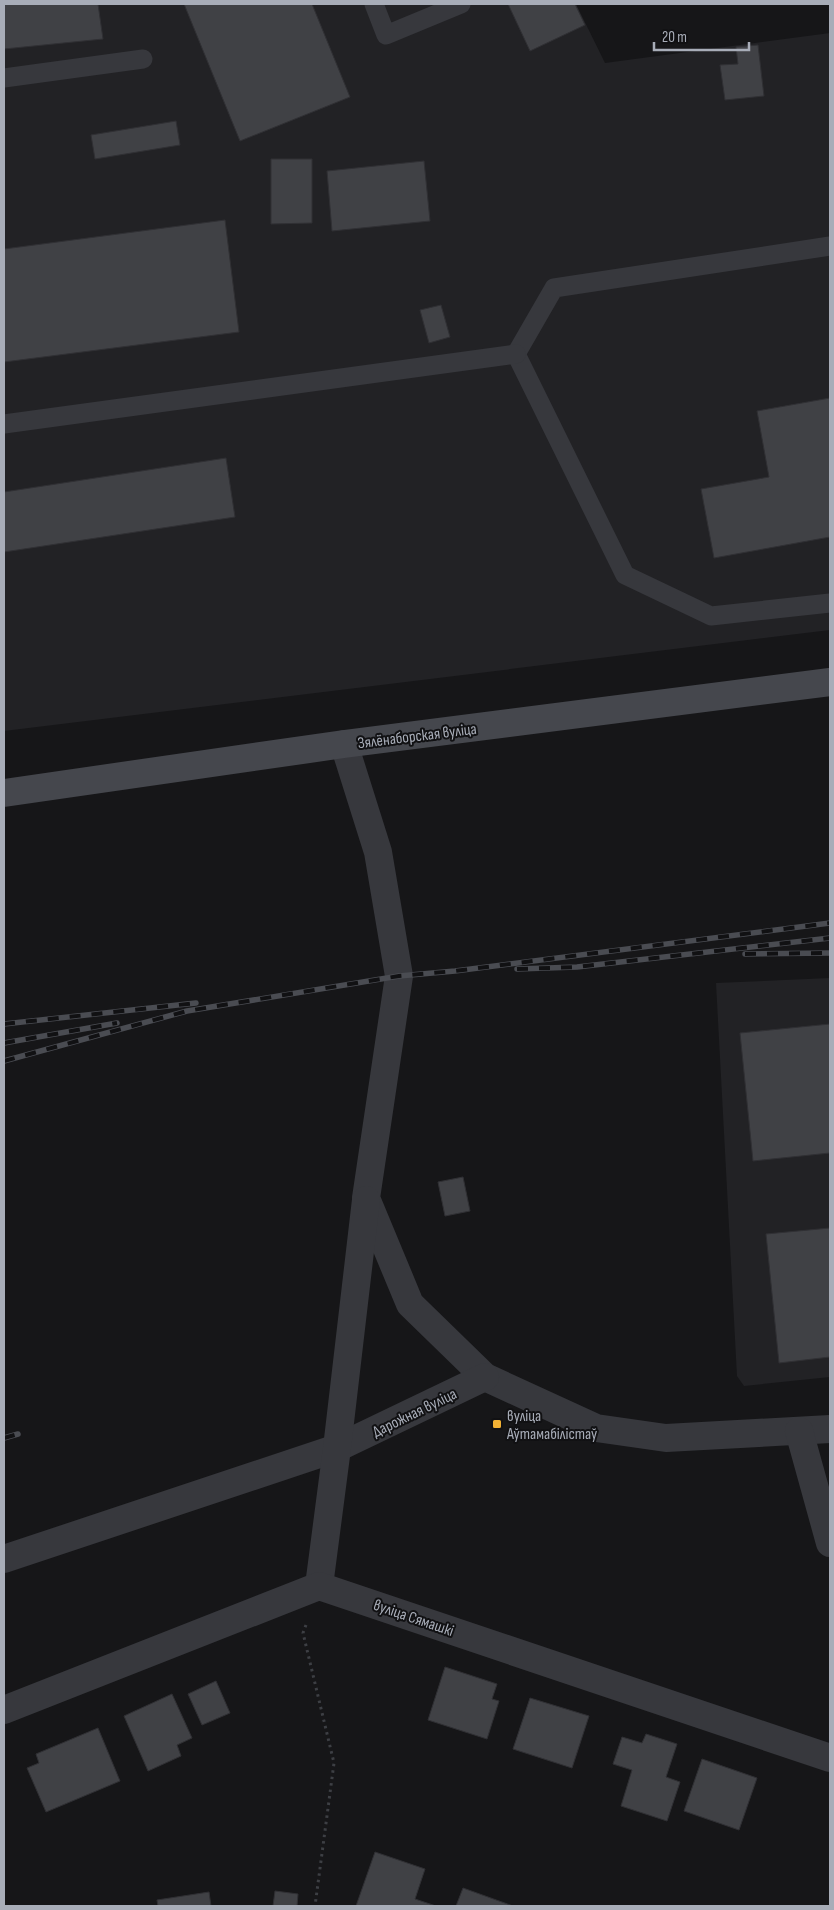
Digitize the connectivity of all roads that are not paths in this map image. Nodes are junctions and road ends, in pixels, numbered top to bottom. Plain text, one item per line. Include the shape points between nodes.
1 (374, 4) edge
2 (461, 4) edge
3 (143, 59) dead end
4 (4, 78) edge
5 (830, 246) edge
6 (516, 354) junction
7 (4, 424) edge
8 (830, 603) edge
9 (830, 682) edge
10 (344, 744) junction
11 (4, 793) edge
12 (366, 1198) junction
13 (485, 1378) junction
14 (830, 1429) edge
15 (799, 1431) junction
16 (830, 1442) edge
17 (337, 1448) junction
18 (830, 1544) edge
19 (4, 1559) edge
20 (319, 1586) junction
21 (4, 1710) edge
22 (830, 1758) edge

1 - 2 lane via 386,35
3 - 4 lane
5 - 6 lane via 554,288
6 - 7 lane
6 - 8 lane via 625,575 711,616
9 - 10 main road, Зялёнаборская вуліца
10 - 11 main road, Зялёнаборская вуліца
10 - 12 street via 378,852 399,976
12 - 13 street via 410,1304
12 - 17 street
13 - 15 street via 596,1428 666,1438
13 - 17 street, Дарожная вуліца
14 - 15 street
15 - 16 lane
15 - 18 street
17 - 19 street, Дарожная вуліца
17 - 20 street
20 - 21 street
20 - 22 street, вуліца Сямашкі

